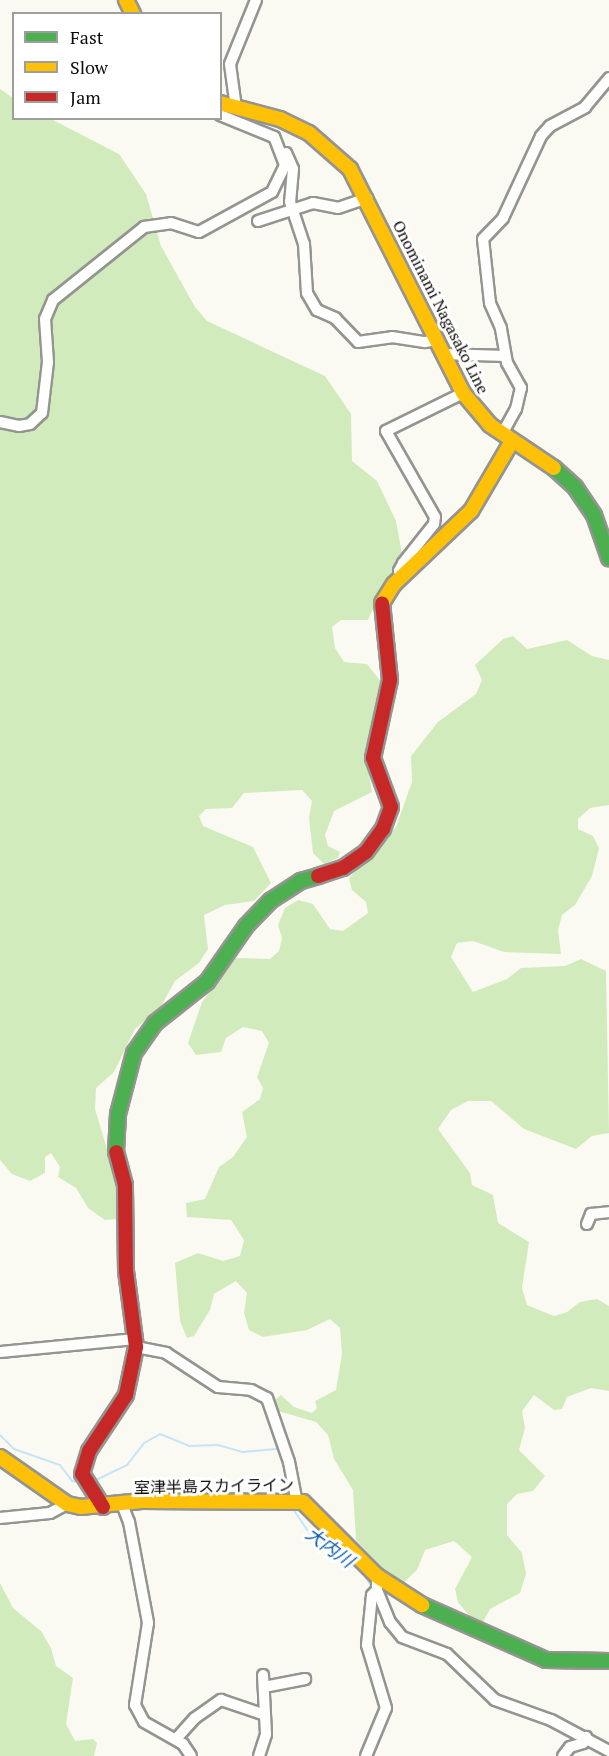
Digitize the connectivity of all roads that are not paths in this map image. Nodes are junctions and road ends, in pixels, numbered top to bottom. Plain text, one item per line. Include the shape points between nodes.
1 (256, 0) edge
2 (609, 78) edge
3 (222, 104) edge
4 (236, 108) junction
5 (222, 116) edge
6 (280, 147) junction
7 (367, 198) junction
8 (292, 211) junction
9 (258, 221) dead end
10 (437, 340) junction
11 (444, 354) junction
12 (505, 356) junction
13 (463, 393) junction
14 (0, 423) edge
15 (507, 438) junction
16 (609, 558) edge
17 (402, 575) junction
18 (609, 1212) edge
19 (587, 1224) dead end
20 (136, 1343) junction
21 (0, 1352) edge
22 (0, 1457) edge
23 (296, 1499) junction
24 (67, 1504) junction
25 (122, 1504) junction
26 (103, 1507) junction
27 (0, 1518) edge
28 (377, 1576) junction
29 (375, 1592) junction
30 (609, 1661) edge
31 (263, 1675) dead end
32 (304, 1679) dead end
33 (264, 1687) junction
34 (265, 1715) junction
35 (176, 1739) junction
36 (585, 1740) junction
37 (609, 1751) edge
38 (191, 1756) edge
39 (259, 1756) edge
40 (366, 1756) edge
41 (563, 1756) edge
42 (605, 1756) edge

1 - 4 street via 230,64
2 - 12 street via 590,102 550,126 541,136 503,218 483,239 487,286
3 - 4 street, Onominami Nagasako Line
4 - 7 street, Onominami Nagasako Line via 280,119 316,138 350,169
5 - 6 street via 260,129 274,137
6 - 8 street via 293,169 289,194
6 - 14 street via 285,165 282,176 264,198 199,232 171,223 144,227 53,300 45,319 48,362 42,412 30,424
7 - 8 street via 346,207 314,203
7 - 10 street, Onominami Nagasako Line
8 - 9 street
8 - 10 street via 304,244 308,292 317,310 335,318 357,342 392,337
10 - 11 street, Onominami Nagasako Line
11 - 12 street
11 - 13 street, Onominami Nagasako Line
12 - 15 street via 521,388
13 - 15 street, Onominami Nagasako Line
13 - 17 street via 386,431 435,517 434,524 403,563 399,571
15 - 16 street, Onominami Nagasako Line via 559,472 575,488 594,515
15 - 17 street via 471,511
17 - 20 street via 381,606 390,680 374,769 391,807 383,829 366,852 343,868 301,880 270,901 246,926 207,982 155,1023 134,1053 118,1114 115,1147 125,1185 126,1271
18 - 19 street via 591,1214
20 - 21 street
20 - 23 street via 182,1360 218,1387 251,1390 267,1398 289,1462
20 - 26 street via 119,1411 84,1460 82,1474 86,1486
22 - 24 street
23 - 25 street, 室津半島スカイライン
23 - 28 street, 室津半島スカイライン via 313,1510
24 - 26 street, 室津半島スカイライン
24 - 27 street via 50,1513
25 - 26 street, 室津半島スカイライン
25 - 35 street via 148,1623 135,1705 144,1722
28 - 29 street
28 - 30 street, 室津半島スカイライン via 416,1602 525,1653 567,1663
29 - 36 street via 402,1636 447,1654 495,1700
29 - 40 street via 367,1645 386,1708
31 - 33 street
32 - 33 street
33 - 34 street
34 - 35 street via 222,1700 195,1718
34 - 39 street via 266,1739
35 - 38 street
36 - 37 street
36 - 41 street via 570,1747
36 - 42 street

